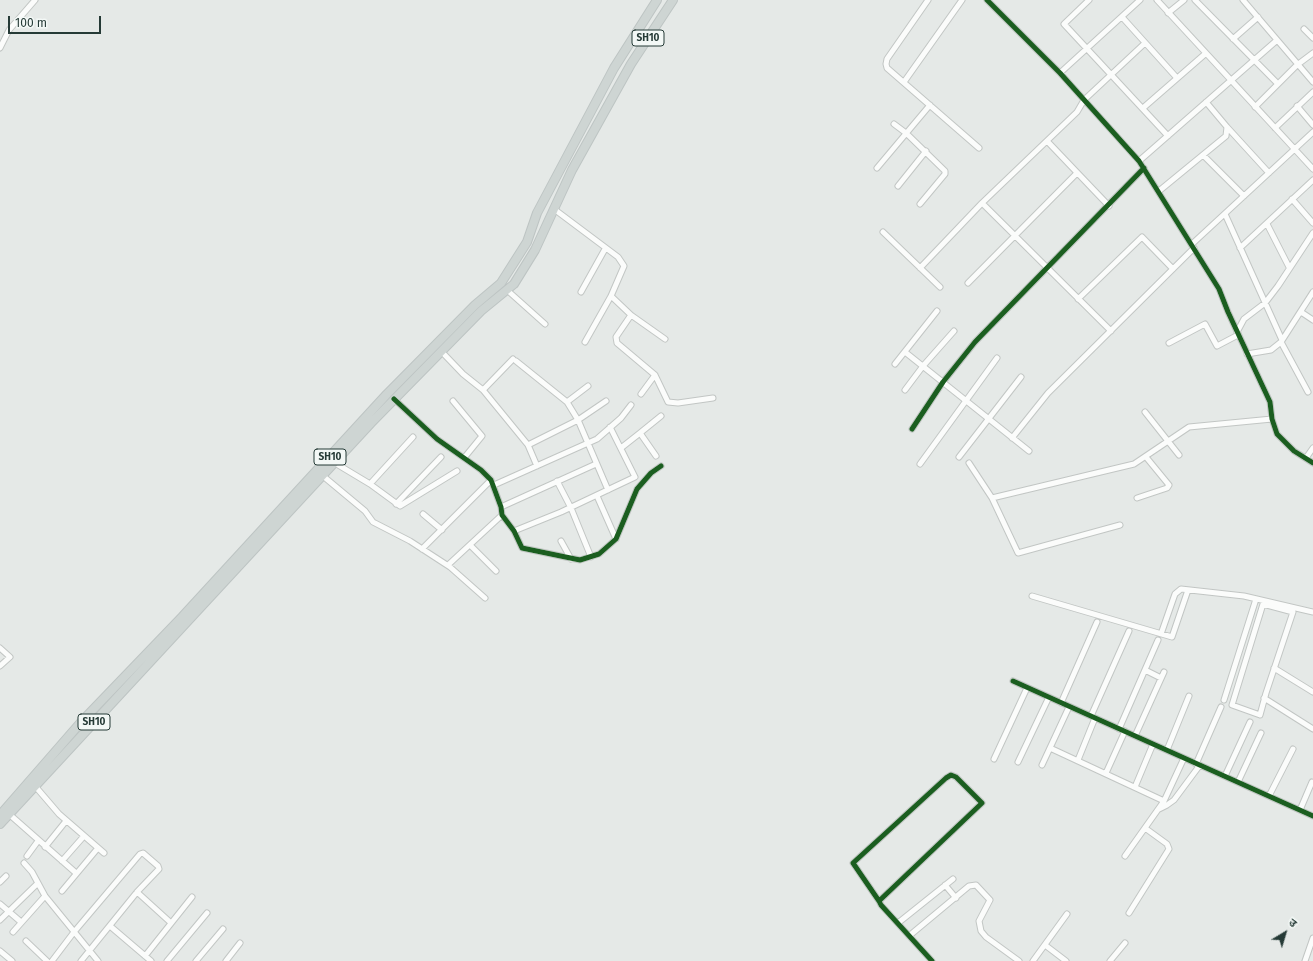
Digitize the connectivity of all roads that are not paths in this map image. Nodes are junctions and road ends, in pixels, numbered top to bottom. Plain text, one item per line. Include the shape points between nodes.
1 (35, 0) edge
2 (657, 0) edge
3 (673, 0) edge
4 (928, 0) edge
5 (962, 0) edge
6 (987, 0) edge
7 (1088, 0) edge
8 (1140, 0) edge
9 (1157, 0) edge
10 (1184, 0) edge
11 (1195, 0) edge
12 (1243, 0) edge
13 (1168, 13) junction
14 (1122, 17) junction
15 (1258, 17) junction
16 (1304, 28) dead end
17 (1313, 38) edge
18 (1233, 39) junction
19 (1276, 41) junction
20 (1145, 43) junction
21 (0, 48) edge
22 (1086, 50) junction
23 (1205, 54) junction
24 (1313, 54) edge
25 (1254, 59) junction
26 (1297, 65) junction
27 (1060, 73) junction
28 (1111, 75) junction
29 (1177, 78) junction
30 (1230, 80) junction
31 (904, 82) junction
32 (1313, 82) edge
33 (1278, 84) junction
34 (1313, 92) edge
35 (1084, 100) junction
36 (1206, 102) junction
37 (930, 105) junction
38 (1297, 106) junction
39 (1255, 107) junction
40 (1143, 108) junction
41 (894, 124) dead end
42 (1313, 125) edge
43 (1227, 127) junction
44 (1275, 128) junction
45 (1313, 132) edge
46 (906, 133) junction
47 (1168, 136) junction
48 (1047, 141) junction
49 (979, 148) dead end
50 (1296, 149) junction
51 (926, 151) junction
52 (1203, 155) junction
53 (1139, 161) junction
54 (877, 168) dead end
55 (1144, 168) junction
56 (1313, 168) edge
57 (1077, 173) junction
58 (1269, 174) junction
59 (1313, 180) edge
60 (898, 186) dead end
61 (1159, 191) junction
62 (1244, 196) junction
63 (1292, 200) junction
64 (982, 203) junction
65 (920, 204) dead end
66 (1109, 206) junction
67 (554, 209) junction
68 (1225, 214) junction
69 (1313, 223) edge
70 (1267, 224) junction
71 (883, 232) dead end
72 (1313, 233) edge
73 (1015, 235) junction
74 (1193, 246) junction
75 (1240, 248) junction
76 (605, 249) junction
77 (920, 268) junction
78 (1048, 268) junction
79 (1289, 268) junction
80 (1173, 269) junction
81 (968, 283) dead end
82 (940, 287) dead end
83 (507, 290) junction
84 (581, 292) dead end
85 (1313, 292) edge
86 (611, 296) junction
87 (1078, 299) junction
88 (1265, 303) junction
89 (937, 311) dead end
90 (1301, 312) junction
91 (631, 315) junction
92 (1313, 320) edge
93 (545, 324) dead end
94 (954, 331) dead end
95 (1111, 331) junction
96 (1238, 334) junction
97 (665, 339) dead end
98 (1281, 341) junction
99 (585, 342) dead end
100 (1169, 343) dead end
101 (441, 351) junction
102 (905, 352) junction
103 (1247, 354) junction
104 (997, 358) dead end
105 (895, 364) dead end
106 (422, 365) junction
107 (923, 366) junction
108 (655, 375) junction
109 (1021, 377) dead end
110 (943, 382) junction
111 (588, 386) dead end
112 (483, 390) junction
113 (905, 390) dead end
114 (1308, 392) dead end
115 (641, 394) dead end
116 (713, 398) dead end
117 (394, 399) junction
118 (965, 400) junction
119 (453, 401) dead end
120 (606, 401) dead end
121 (567, 402) junction
122 (631, 405) dead end
123 (1145, 412) dead end
124 (661, 416) dead end
125 (989, 419) junction
126 (1272, 419) junction
127 (578, 420) junction
128 (610, 427) junction
129 (912, 429) dead end
130 (640, 433) junction
131 (413, 437) dead end
132 (1012, 438) junction
133 (1168, 441) junction
134 (587, 443) junction
135 (528, 445) junction
136 (621, 448) junction
137 (1313, 448) edge
138 (1029, 451) dead end
139 (1178, 454) dead end
140 (656, 456) dead end
141 (441, 457) dead end
142 (959, 457) dead end
143 (1146, 457) junction
144 (464, 458) junction
145 (1306, 458) junction
146 (335, 463) junction
147 (969, 463) dead end
148 (1313, 463) edge
149 (596, 464) junction
150 (920, 464) dead end
151 (537, 466) junction
152 (661, 466) dead end
153 (457, 471) dead end
154 (323, 476) junction
155 (557, 481) junction
156 (493, 483) junction
157 (370, 484) junction
158 (608, 490) junction
159 (597, 496) junction
160 (992, 498) junction
161 (1137, 498) dead end
162 (396, 504) junction
163 (501, 507) junction
164 (571, 508) junction
165 (423, 514) dead end
166 (502, 515) junction
167 (1120, 524) dead end
168 (442, 530) junction
169 (514, 530) junction
170 (616, 539) junction
171 (561, 541) dead end
172 (470, 545) junction
173 (422, 549) junction
174 (591, 557) junction
175 (571, 559) junction
176 (448, 566) junction
177 (496, 571) dead end
178 (1188, 590) junction
179 (1032, 596) dead end
180 (485, 598) dead end
181 (1256, 599) junction
182 (1313, 612) edge
183 (1097, 622) dead end
184 (1129, 632) dead end
185 (1161, 634) junction
186 (1158, 640) dead end
187 (0, 648) edge
188 (0, 666) edge
189 (1274, 668) junction
190 (1145, 670) junction
191 (1164, 672) dead end
192 (1161, 678) junction
193 (1013, 681) dead end
194 (1027, 688) junction
195 (1313, 692) edge
196 (1189, 696) dead end
197 (1048, 697) junction
198 (1264, 698) junction
199 (1224, 700) dead end
200 (1061, 703) junction
201 (1070, 707) junction
202 (1221, 707) dead end
203 (1093, 717) junction
204 (1250, 722) dead end
205 (1119, 729) junction
206 (1313, 729) edge
207 (1125, 731) junction
208 (1261, 733) dead end
209 (1135, 736) junction
210 (1154, 744) junction
211 (1050, 748) junction
212 (1293, 749) dead end
213 (1167, 750) junction
214 (1184, 758) junction
215 (994, 759) dead end
216 (1078, 760) junction
217 (1018, 762) dead end
218 (1198, 764) junction
219 (1042, 765) dead end
220 (1106, 773) junction
221 (1225, 776) junction
222 (1238, 782) junction
223 (1312, 782) edge
224 (35, 786) junction
225 (1135, 787) junction
226 (1269, 796) junction
227 (1164, 801) junction
228 (1158, 809) junction
229 (1300, 810) junction
230 (9, 814) junction
231 (0, 815) edge
232 (1313, 816) edge
233 (66, 821) junction
234 (0, 824) edge
235 (1145, 828) junction
236 (84, 836) junction
237 (38, 841) junction
238 (45, 847) junction
239 (98, 848) junction
240 (104, 853) dead end
241 (27, 856) dead end
242 (1124, 856) dead end
243 (62, 862) junction
244 (24, 863) dead end
245 (76, 873) junction
246 (6, 876) dead end
247 (953, 879) dead end
248 (0, 882) edge
249 (37, 884) junction
250 (945, 885) junction
251 (62, 891) dead end
252 (137, 892) junction
253 (45, 896) junction
254 (192, 897) dead end
255 (956, 898) junction
256 (879, 901) junction
257 (0, 904) edge
258 (9, 912) junction
259 (207, 913) dead end
260 (1129, 913) dead end
261 (1067, 914) dead end
262 (0, 920) edge
263 (21, 922) junction
264 (170, 922) junction
265 (898, 923) junction
266 (110, 926) junction
267 (223, 929) dead end
268 (13, 932) dead end
269 (74, 932) junction
270 (908, 936) junction
271 (1313, 938) edge
272 (26, 941) dead end
273 (240, 943) dead end
274 (1125, 943) dead end
275 (1045, 945) junction
276 (89, 950) junction
277 (0, 951) edge
278 (145, 956) junction
279 (12, 961) edge
280 (47, 961) edge
281 (52, 961) edge
282 (82, 961) edge
283 (98, 961) edge
284 (151, 961) edge
285 (167, 961) edge
286 (196, 961) edge
287 (226, 961) edge
288 (932, 961) edge
289 (1019, 961) edge
290 (1033, 961) edge
291 (1066, 961) edge
292 (1110, 961) edge
293 (1305, 961) edge

1 - 21 street via 10,30
2 - 106 main road, SH10 via 614,68 537,213 523,250 501,283 475,305
3 - 67 main road, SH10 via 631,64 572,170
4 - 31 street via 886,59 887,68
5 - 31 street
6 - 27 street
7 - 22 street via 1064,24
8 - 14 street
9 - 13 street
10 - 13 street
11 - 18 street
12 - 15 street
13 - 23 street
14 - 20 street
14 - 22 street
15 - 18 street
15 - 19 street
16 - 17 street
18 - 25 street
19 - 25 street
19 - 26 street
20 - 28 street
20 - 29 street
22 - 27 street
22 - 28 street
23 - 29 street
23 - 30 street
24 - 26 street
25 - 30 street
25 - 33 street
26 - 32 street
26 - 33 street
27 - 35 street
28 - 35 street
28 - 40 street
29 - 40 street
30 - 36 street
30 - 39 street
31 - 37 street
33 - 39 street
34 - 38 street
35 - 48 street via 1078,112
35 - 53 street
36 - 43 street
36 - 47 street
37 - 46 street
37 - 49 street
38 - 42 street
38 - 44 street
39 - 44 street
40 - 47 street
41 - 46 street
43 - 52 street via 1226,136
43 - 58 street
44 - 50 street
45 - 50 street
46 - 51 street
46 - 54 street
47 - 53 street
48 - 57 street
48 - 64 street
50 - 56 street
50 - 58 street
51 - 60 street
51 - 65 street via 945,174
52 - 61 street
52 - 62 street
53 - 55 street
55 - 61 street
55 - 66 street
57 - 66 street
57 - 73 street
58 - 62 street
59 - 63 street
61 - 74 street
62 - 68 street
63 - 69 street
63 - 70 street
64 - 73 street
64 - 77 street
66 - 78 street
67 - 76 street
67 - 83 main road, SH10 via 525,268
68 - 74 street
68 - 75 street
70 - 75 street
70 - 79 street
71 - 77 street
72 - 79 street
73 - 78 street
73 - 81 street
74 - 80 street
74 - 96 street via 1219,288
75 - 88 street
76 - 84 street
76 - 86 street via 618,257 624,266
77 - 82 street
78 - 87 street
78 - 110 street via 975,342
79 - 88 street
80 - 87 street via 1142,237
80 - 95 street
83 - 93 street
83 - 101 main road, SH10 via 481,311
85 - 90 street
86 - 91 street
86 - 99 street
87 - 95 street
88 - 96 street via 1244,319
88 - 98 street
89 - 102 street
90 - 92 street
90 - 98 street
91 - 97 street
91 - 108 street via 616,337 617,343
94 - 107 street
95 - 132 street via 1048,393
96 - 100 street via 1217,346 1205,324
96 - 103 street
98 - 103 street via 1271,350
98 - 114 street
101 - 106 main road, SH10
101 - 112 street
102 - 105 street
102 - 107 street
103 - 126 street via 1270,402
104 - 118 street
106 - 117 main road, SH10
106 - 231 main road, SH10 via 387,394 183,616 82,721
107 - 110 street
107 - 113 street
108 - 115 street
108 - 116 street via 668,402
109 - 125 street
110 - 118 street
110 - 129 street
111 - 121 street
112 - 121 street via 514,360
112 - 135 street
117 - 144 street via 437,439
117 - 146 main road, SH10
118 - 125 street
118 - 150 street
119 - 144 street via 482,436
120 - 127 street
121 - 127 street
122 - 128 street
123 - 133 street
124 - 130 street
125 - 132 street
125 - 142 street
126 - 133 street via 1189,427
126 - 145 street via 1277,434 1294,451
127 - 134 street
127 - 135 street
128 - 134 street via 597,439
128 - 136 street
130 - 136 street
130 - 140 street
131 - 157 street
132 - 138 street
133 - 139 street
133 - 143 street
134 - 149 street
134 - 151 street
135 - 151 street
136 - 158 street via 635,477
137 - 145 street
141 - 162 street
143 - 160 street via 1134,464
143 - 161 street via 1169,485 1167,488
144 - 156 street via 481,470
145 - 148 street
146 - 154 main road, SH10
146 - 157 street
147 - 160 street
149 - 155 street
149 - 158 street
151 - 156 street
152 - 170 street via 637,489
153 - 162 street via 401,506
154 - 173 street via 365,511 373,522
154 - 224 main road, SH10
155 - 163 street
155 - 164 street
156 - 163 street
156 - 168 street
157 - 162 street
158 - 159 street
159 - 164 street
159 - 170 street
160 - 167 street via 1018,553
163 - 166 street
164 - 169 street
164 - 174 street
165 - 168 street
166 - 169 street
166 - 172 street
168 - 173 street
169 - 175 street via 522,548
170 - 174 street via 599,554
171 - 175 street
172 - 176 street
172 - 177 street
173 - 176 street
174 - 175 street
176 - 180 street
178 - 181 street
178 - 185 street via 1176,592
178 - 185 street via 1173,636
179 - 185 street
181 - 182 street
181 - 199 street
183 - 200 street
184 - 203 street
186 - 190 street
187 - 188 street via 10,657
189 - 195 street
189 - 198 street
189 - 198 street via 1293,612 1264,604 1232,705 1260,715
190 - 192 street
190 - 205 street
191 - 192 street
192 - 209 street
193 - 194 street
194 - 197 street
194 - 215 street
196 - 213 street
197 - 200 street
197 - 217 street
198 - 206 street
200 - 201 street
201 - 203 street
201 - 211 street
202 - 218 street
203 - 205 street
203 - 216 street
204 - 221 street
205 - 207 street
207 - 209 street
207 - 220 street
208 - 222 street
209 - 210 street
210 - 213 street
210 - 225 street
211 - 216 street
211 - 219 street
212 - 226 street
213 - 214 street
214 - 218 street
214 - 227 street
216 - 220 street
218 - 221 street
218 - 228 street via 1170,803
220 - 225 street
221 - 222 street
222 - 226 street
223 - 229 street
224 - 230 main road, SH10
224 - 233 street
225 - 227 street
226 - 229 street
227 - 228 street
228 - 235 street
229 - 232 street
230 - 234 main road, SH10
230 - 237 street
233 - 236 street
233 - 238 street
235 - 242 street
235 - 260 street via 1166,844 1169,850
236 - 239 street
236 - 243 street
237 - 238 street
237 - 241 street
238 - 243 street
239 - 240 street
239 - 245 street
243 - 245 street
244 - 249 street via 32,872
245 - 251 street
246 - 248 street
247 - 250 street
249 - 253 street
249 - 258 street
250 - 255 street
250 - 265 street
252 - 264 street
252 - 266 street
252 - 269 street via 159,868 142,853
253 - 263 street
253 - 269 street
254 - 264 street
255 - 270 street
255 - 289 street via 973,885 989,897 989,904 979,926 986,937
256 - 256 street via 982,803 956,777 951,775 946,778 853,863
256 - 265 street
257 - 258 street
258 - 262 street
258 - 263 street
259 - 285 street
261 - 275 street
263 - 268 street
264 - 278 street
265 - 270 street
266 - 276 street
266 - 278 street
267 - 286 street
269 - 276 street
269 - 281 street
270 - 288 street
271 - 293 street
272 - 280 street
273 - 287 street
274 - 292 street
275 - 290 street
275 - 291 street
276 - 282 street
276 - 283 street
277 - 279 street
278 - 284 street

